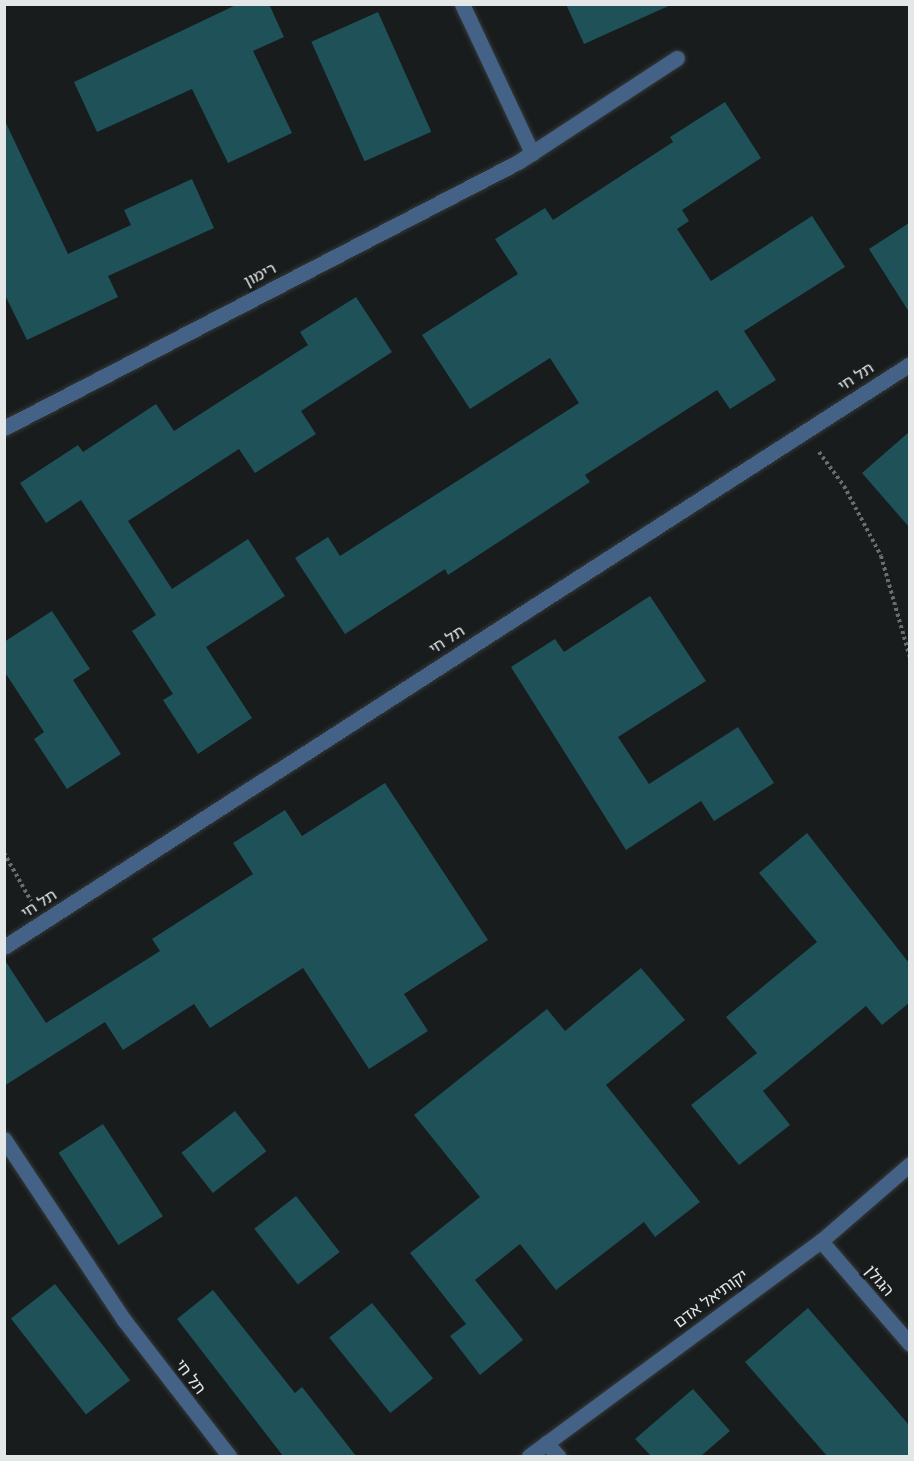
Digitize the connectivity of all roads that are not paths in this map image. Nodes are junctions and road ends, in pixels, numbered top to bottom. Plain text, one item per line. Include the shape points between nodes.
1 (462, 4) edge
2 (677, 58) dead end
3 (532, 153) junction
4 (909, 364) edge
5 (4, 428) edge
6 (4, 947) edge
7 (4, 1139) edge
8 (909, 1164) edge
9 (821, 1240) junction
10 (909, 1344) edge
11 (546, 1443) junction
12 (229, 1456) edge
13 (529, 1456) edge
14 (558, 1456) edge

1 - 3 street
2 - 3 street, רימון
3 - 5 street, רימון
4 - 6 street, תל חי
7 - 12 street, תל חי via 124,1320
8 - 9 street, יקותיאל אדם
9 - 10 street, הגולן
9 - 11 street, יקותיאל אדם
11 - 13 street, יקותיאל אדם
11 - 14 street

